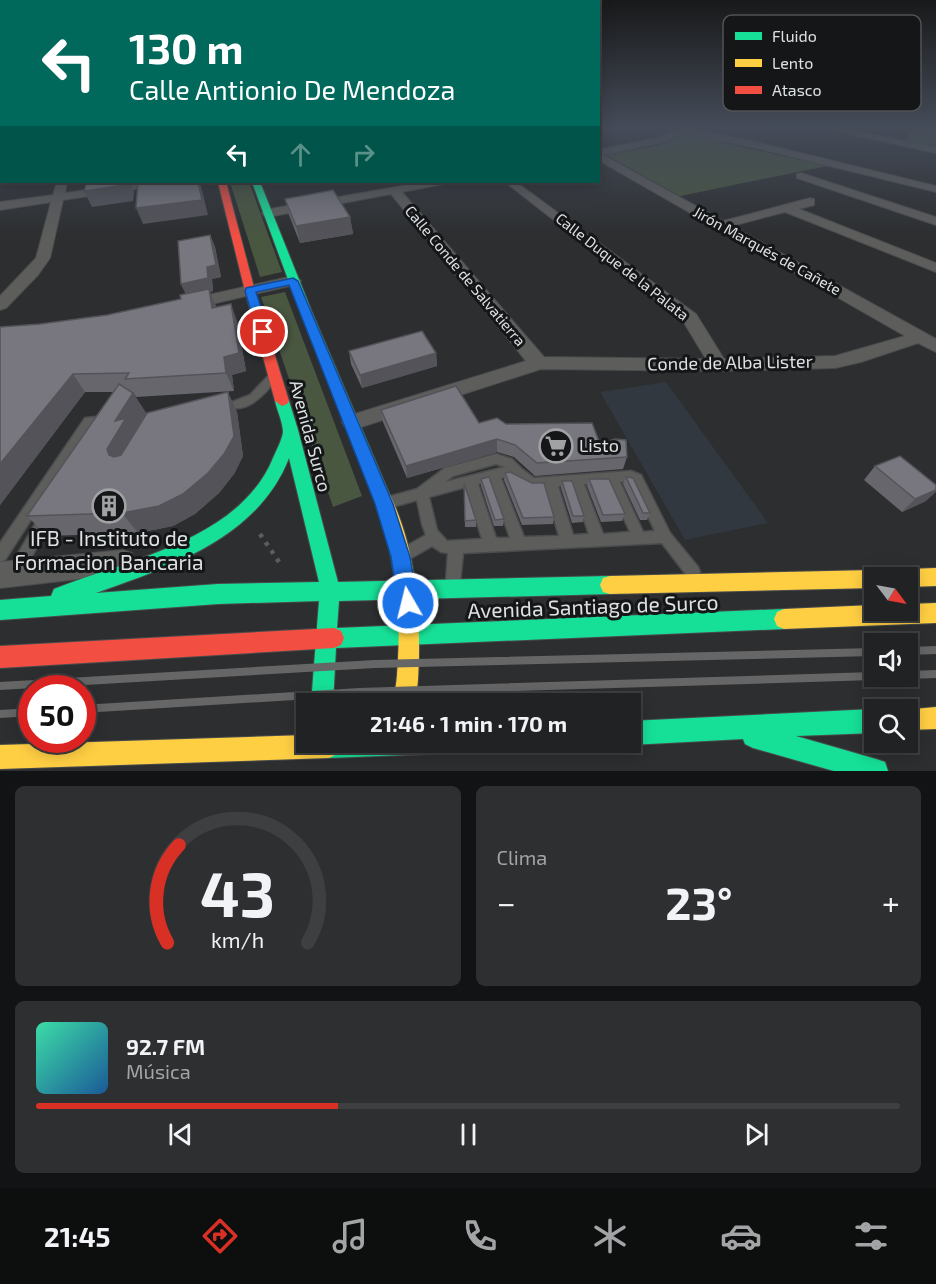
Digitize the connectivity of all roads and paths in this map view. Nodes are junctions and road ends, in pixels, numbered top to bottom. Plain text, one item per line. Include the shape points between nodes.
1 (615, 164) edge
2 (834, 164) edge
3 (801, 176) dead end
4 (62, 183) edge
5 (156, 183) edge
6 (222, 183) edge
7 (256, 183) edge
8 (434, 183) edge
9 (511, 183) edge
10 (936, 189) edge
11 (394, 190) junction
12 (57, 197) junction
13 (810, 202) dead end
14 (0, 206) edge
15 (786, 208) junction
16 (268, 213) junction
17 (936, 221) edge
18 (720, 225) junction
19 (936, 268) edge
20 (293, 281) junction
21 (250, 291) junction
22 (0, 305) edge
23 (169, 309) edge
24 (928, 342) edge
25 (539, 362) junction
26 (719, 365) junction
27 (275, 374) junction
28 (236, 405) dead end
29 (352, 422) junction
30 (102, 430) edge
31 (291, 430) junction
32 (518, 473) junction
33 (494, 475) junction
34 (612, 477) junction
35 (576, 480) junction
36 (550, 481) junction
37 (471, 482) junction
38 (422, 493) junction
39 (384, 504) junction
40 (53, 507) edge
41 (258, 532) dead end
42 (665, 537) junction
43 (433, 538) junction
44 (639, 538) junction
45 (598, 540) junction
46 (568, 541) junction
47 (519, 543) junction
48 (491, 545) junction
49 (456, 546) junction
50 (167, 557) junction
51 (400, 557) junction
52 (288, 562) dead end
53 (5, 568) edge
54 (936, 577) edge
55 (918, 578) edge
56 (864, 579) edge
57 (706, 585) junction
58 (453, 586) junction
59 (407, 587) junction
60 (330, 589) junction
61 (31, 607) junction
62 (0, 610) edge
63 (936, 613) edge
64 (410, 635) junction
65 (328, 639) junction
66 (0, 657) edge
67 (323, 693) edge
68 (406, 693) edge
69 (936, 718) edge
70 (918, 719) edge
71 (864, 722) edge
72 (729, 729) junction
73 (641, 733) edge
74 (296, 746) edge
75 (0, 757) edge
76 (876, 771) edge

1 - 18 street, Jirón Marqués de Cañete
2 - 10 street
3 - 17 street
4 - 12 street
5 - 12 street
6 - 21 main road, Avenida Surco
7 - 16 main road, Avenida Surco
8 - 11 street
9 - 26 street, Calle Duque de la Palata via 690,318
11 - 16 street
11 - 25 street, Calle Conde de Salvatierra
12 - 14 street
12 - 22 street via 40,262
13 - 15 street
15 - 18 street
15 - 19 street
16 - 20 main road, Avenida Surco
18 - 24 street, Jirón Marqués de Cañete
20 - 21 street
20 - 29 main road, Avenida Surco
21 - 23 street
21 - 27 main road, Avenida Surco
24 - 26 street, Conde de Alba Lister via 835,362
25 - 26 street, Conde de Alba Lister
25 - 29 street, Conde de Alba Lister
27 - 28 lane via 254,398
27 - 31 main road, Avenida Surco
29 - 39 main road, Avenida Surco
30 - 53 lane via 108,420 89,421
31 - 50 main road via 268,484 238,516 203,540
31 - 60 main road, Avenida Surco
32 - 33 lane
32 - 36 lane via 532,483
32 - 38 lane via 508,462 496,459 448,472
33 - 37 lane
33 - 47 lane
34 - 35 lane
34 - 42 lane via 637,479
34 - 44 lane
35 - 36 lane
35 - 45 lane
36 - 46 lane
37 - 38 lane
37 - 48 lane
38 - 39 lane
38 - 43 lane
39 - 51 main road, Avenida Surco
40 - 53 lane
41 - 52 path via 279,562
42 - 44 lane
42 - 57 lane
43 - 49 lane via 438,544
43 - 51 lane
44 - 45 lane
45 - 46 lane
46 - 47 lane
47 - 48 lane
48 - 49 lane
49 - 58 lane
50 - 53 street
50 - 61 main road
51 - 59 main road, Avenida Surco
54 - 55 main road
56 - 57 main road, Avenida Santiago de Surco
57 - 58 main road, Avenida Santiago de Surco
58 - 59 main road, Avenida Santiago de Surco
59 - 60 main road, Avenida Santiago de Surco
59 - 64 main road, Avenida Surco
60 - 61 main road, Avenida Santiago de Surco
60 - 65 main road, Avenida Surco
61 - 62 main road, Avenida Santiago de Surco
63 - 64 main road, Avenida Santiago de Surco
64 - 65 main road, Avenida Santiago de Surco
64 - 68 main road, Avenida Surco
65 - 66 main road, Avenida Santiago de Surco
65 - 67 main road, Avenida Surco
69 - 70 main road
71 - 72 main road
72 - 73 main road
72 - 76 main road
74 - 75 main road

